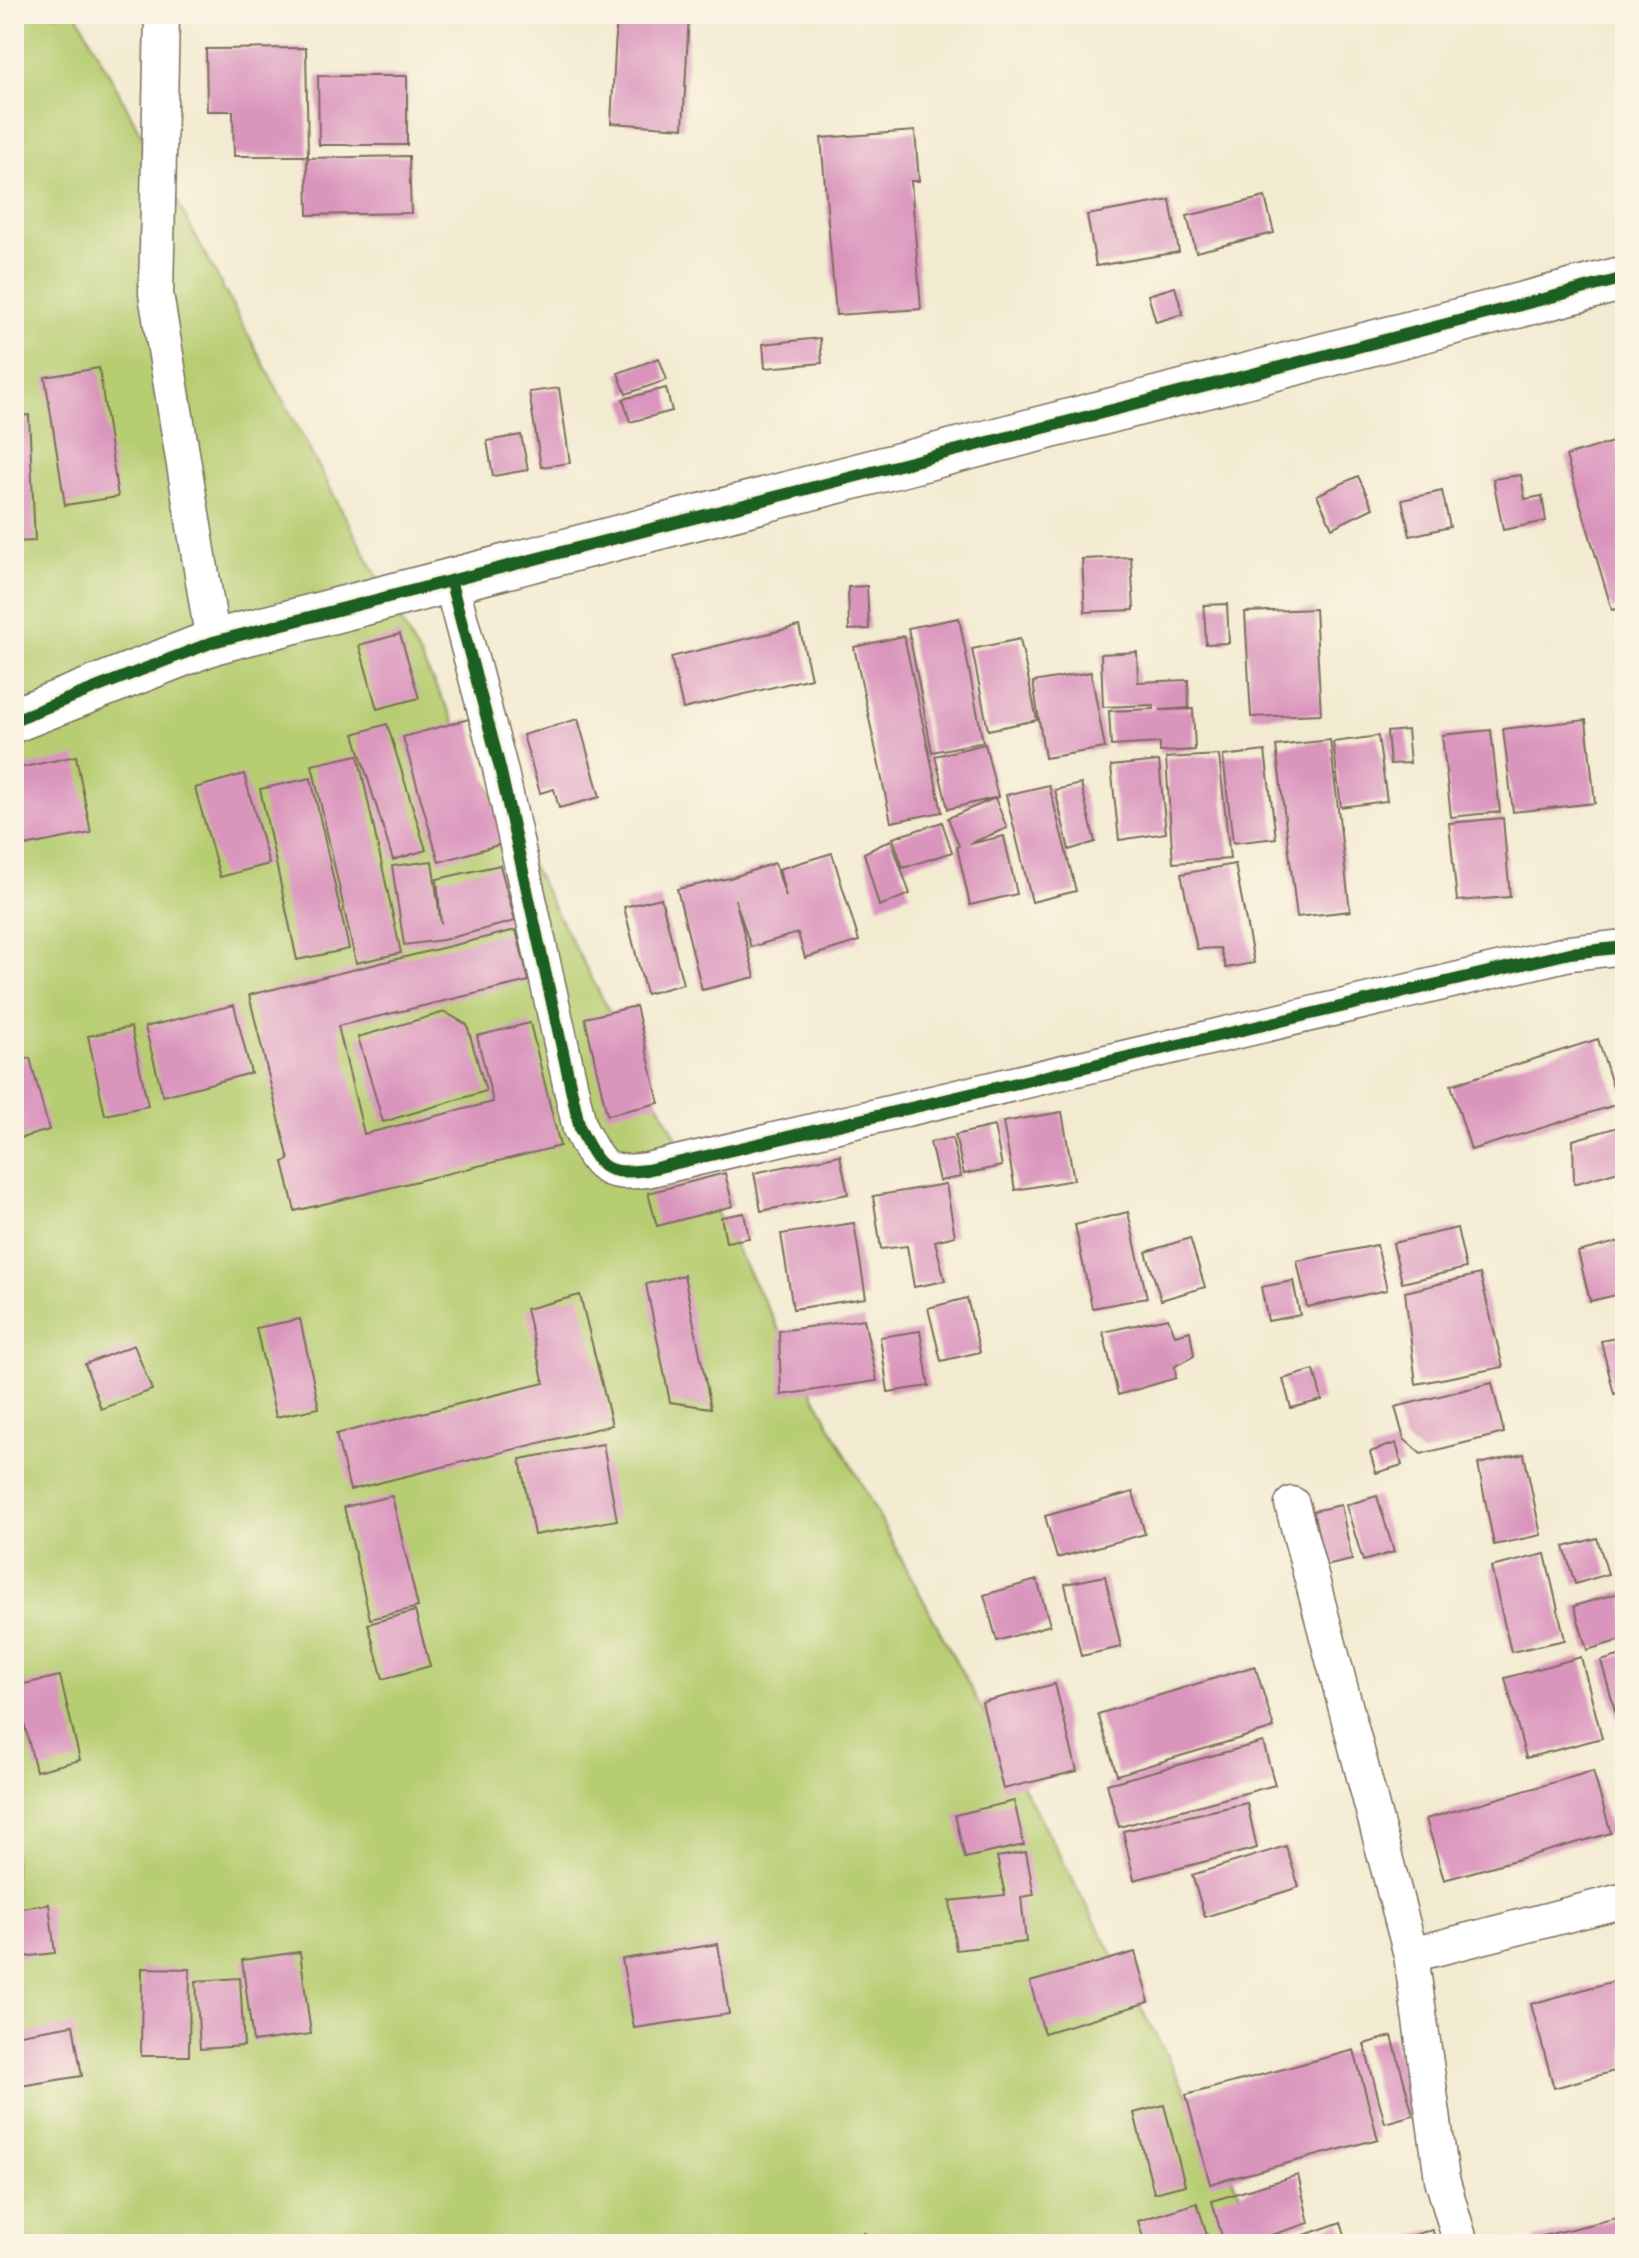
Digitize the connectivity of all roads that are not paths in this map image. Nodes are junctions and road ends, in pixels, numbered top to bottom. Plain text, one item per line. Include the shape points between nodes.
1 (162, 14) edge
2 (1625, 278) edge
3 (451, 583) junction
4 (213, 642) junction
5 (14, 720) edge
6 (1625, 947) edge
7 (1292, 1504) dead end
8 (1625, 1900) edge
9 (1411, 1955) junction
10 (1461, 2244) edge

1 - 4 street via 156,294
2 - 3 street
3 - 4 street
3 - 6 street via 500,768 580,1129 597,1162 620,1173 1570,953
4 - 5 street
7 - 9 street
8 - 9 street
9 - 10 street via 1442,2179

